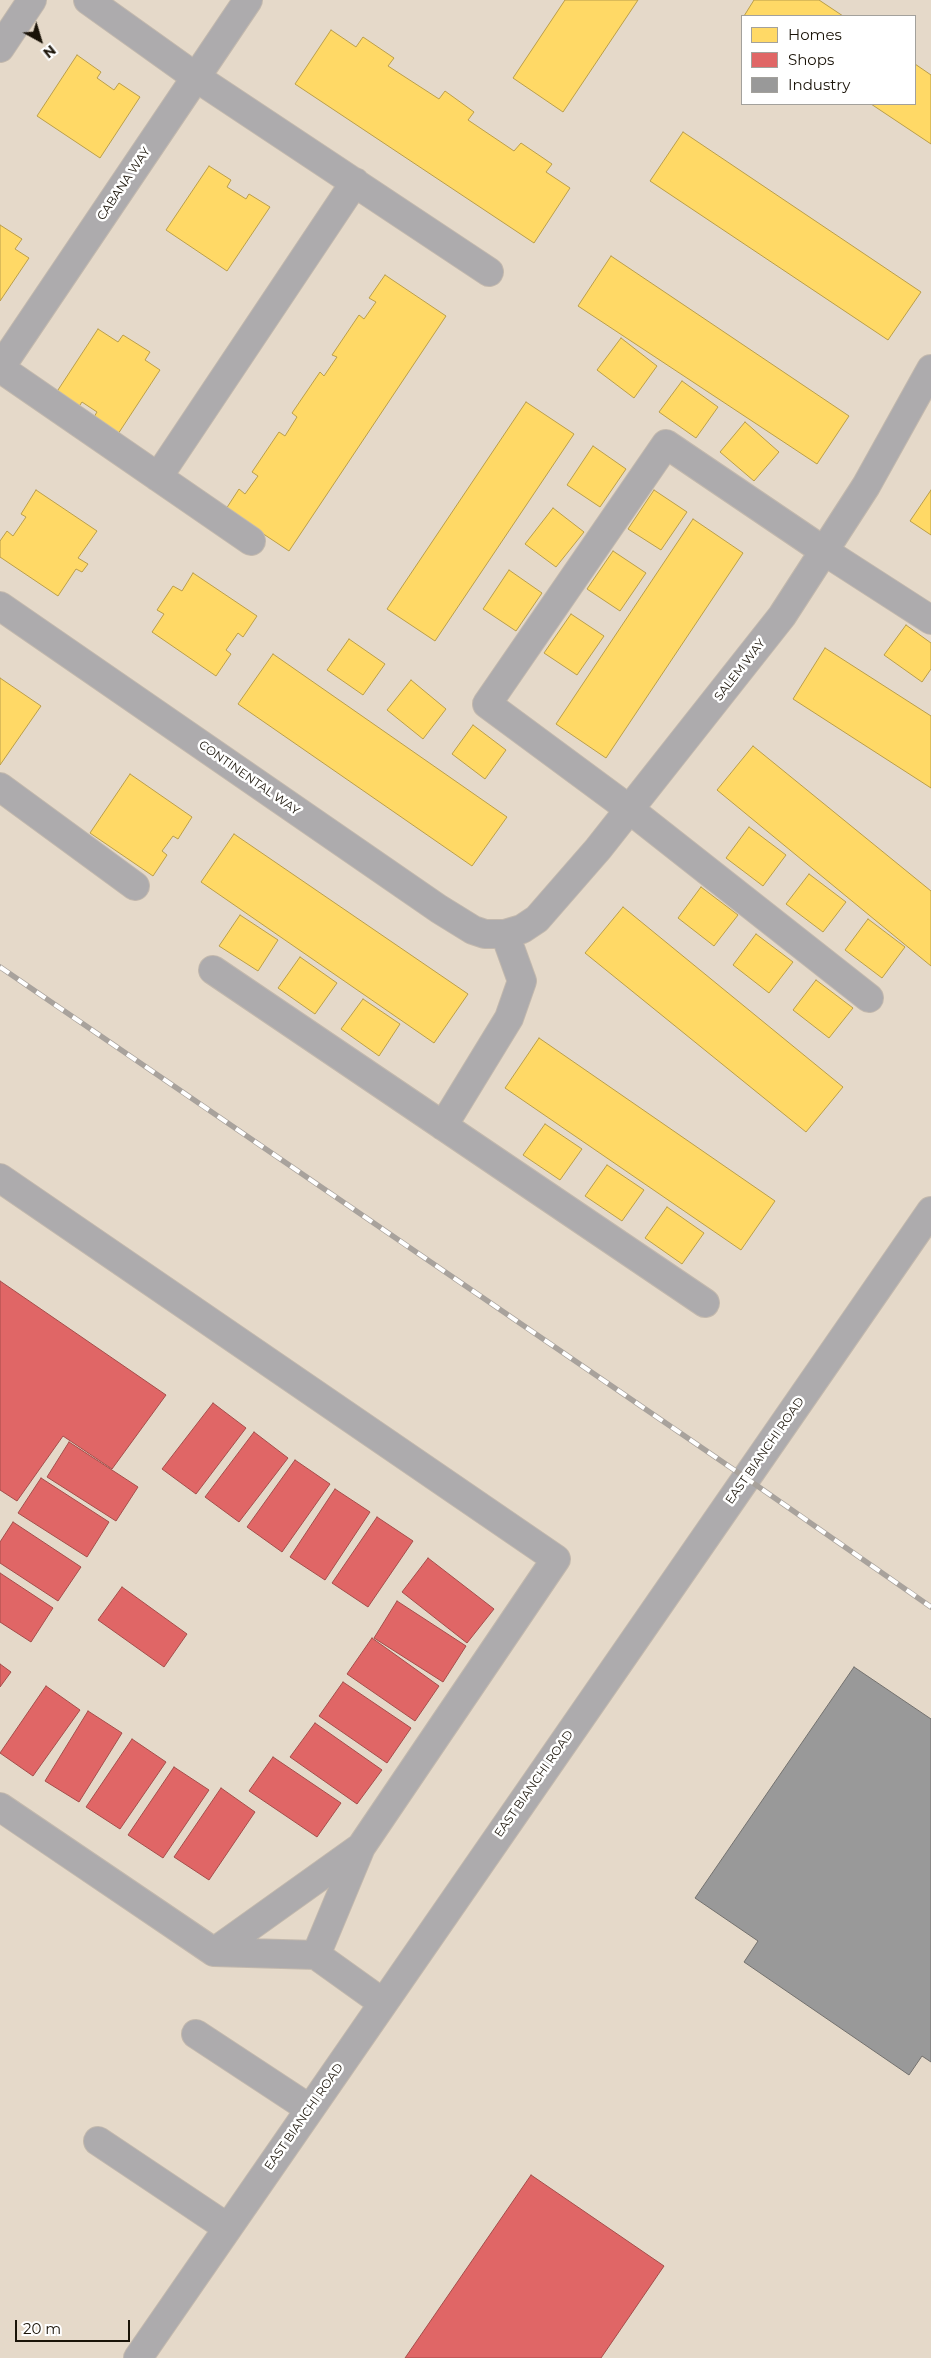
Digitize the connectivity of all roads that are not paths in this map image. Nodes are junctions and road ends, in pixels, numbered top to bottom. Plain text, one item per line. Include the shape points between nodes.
1 (32, 0) edge
2 (88, 0) edge
3 (248, 0) edge
4 (0, 48) edge
5 (196, 78) junction
6 (354, 182) junction
7 (489, 272) dead end
8 (0, 368) edge
9 (931, 369) edge
10 (158, 477) junction
11 (251, 540) dead end
12 (824, 551) junction
13 (0, 606) edge
14 (931, 620) edge
15 (0, 787) edge
16 (629, 809) junction
17 (135, 886) dead end
18 (505, 934) junction
19 (213, 970) dead end
20 (869, 998) dead end
21 (443, 1126) junction
22 (0, 1178) edge
23 (931, 1211) edge
24 (705, 1304) dead end
25 (0, 1807) edge
26 (361, 1847) junction
27 (214, 1952) junction
28 (316, 1955) junction
29 (383, 2003) junction
30 (196, 2034) dead end
31 (310, 2109) junction
32 (98, 2141) dead end
33 (228, 2228) junction
34 (138, 2358) edge

1 - 4 street
2 - 5 street
3 - 5 street, CABANA WAY
5 - 6 street
5 - 8 street, CABANA WAY
6 - 7 street
6 - 10 street
8 - 10 street
9 - 12 street, SALEM WAY via 866,486
10 - 11 street
12 - 14 street
12 - 16 street, SALEM WAY via 782,616
12 - 16 street via 666,444 487,704
13 - 18 street, CONTINENTAL WAY via 439,910 473,930
15 - 17 street
16 - 18 street, SALEM WAY via 537,919 522,929
16 - 20 street
18 - 21 street via 522,981 509,1018
19 - 21 street
21 - 24 street
22 - 26 street via 556,1559
23 - 29 street, EAST BIANCHI ROAD
25 - 27 street
26 - 27 street
26 - 28 street
27 - 28 street
28 - 29 street
29 - 31 street, EAST BIANCHI ROAD
30 - 31 street
31 - 33 street, EAST BIANCHI ROAD
32 - 33 street
33 - 34 street, EAST BIANCHI ROAD

